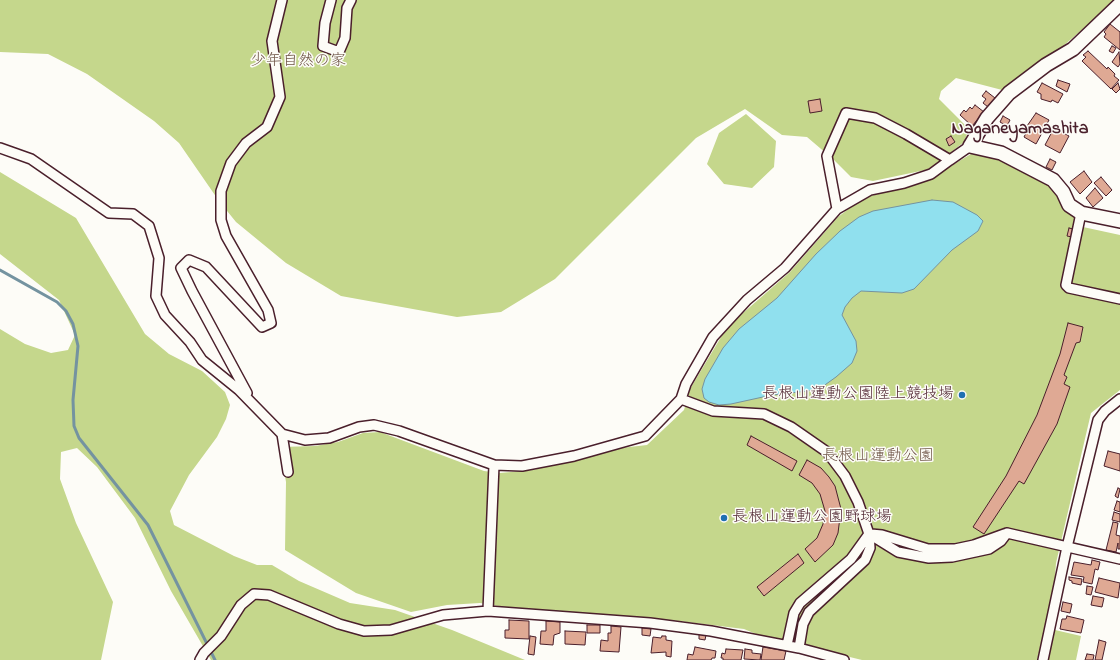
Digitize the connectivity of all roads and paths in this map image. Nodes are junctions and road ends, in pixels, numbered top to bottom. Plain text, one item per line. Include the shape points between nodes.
1 (282, 0) edge
2 (331, 0) edge
3 (352, 0) edge
4 (1120, 4) edge
5 (970, 146) junction
6 (0, 148) edge
7 (950, 160) junction
8 (837, 209) junction
9 (1081, 213) junction
10 (1120, 221) edge
11 (1120, 299) edge
12 (1120, 398) edge
13 (681, 399) junction
14 (256, 408) junction
15 (282, 434) junction
16 (494, 465) junction
17 (288, 472) dead end
18 (869, 534) junction
19 (1067, 547) junction
20 (1120, 559) edge
21 (488, 611) junction
22 (787, 645) junction
23 (800, 648) junction
24 (205, 653) edge
25 (844, 660) edge
26 (1043, 660) edge

1 - 14 street via 272,41 280,97 266,127 246,143 231,163 221,191 220,220 268,310 271,323 262,327 206,267 189,260 181,268
2 - 3 street via 325,23 324,46 339,52 345,38 347,8
4 - 5 street via 1073,49 1046,65 1009,93 987,118
5 - 7 street
5 - 9 street via 1001,153 1054,180 1070,205
6 - 14 street via 31,159 109,213 133,214 149,226 159,258 156,296 165,315 190,342 202,360 239,390
7 - 8 street via 932,174 904,184 870,190
7 - 8 street via 875,118 846,113 827,156
8 - 13 street via 785,268 747,300 713,337 686,384
9 - 10 street
9 - 11 street via 1066,285 1069,288
12 - 19 street via 1098,420
13 - 16 street via 645,436 574,456 522,466
13 - 18 street via 713,411 764,414 791,427 827,452 845,476 858,502
14 - 15 street
15 - 16 street via 305,440 329,438 359,427 374,425 399,431
15 - 17 street
16 - 21 street
18 - 19 street via 898,552 930,558 952,557 989,549 1007,533
18 - 22 street via 851,559 800,603 794,613
18 - 23 street via 870,548 865,560 809,612 803,624
19 - 20 street
19 - 26 street
21 - 22 street via 650,623
21 - 24 street via 443,615 391,630 364,631 339,624 269,595 254,594 241,605
22 - 23 street
23 - 25 street

